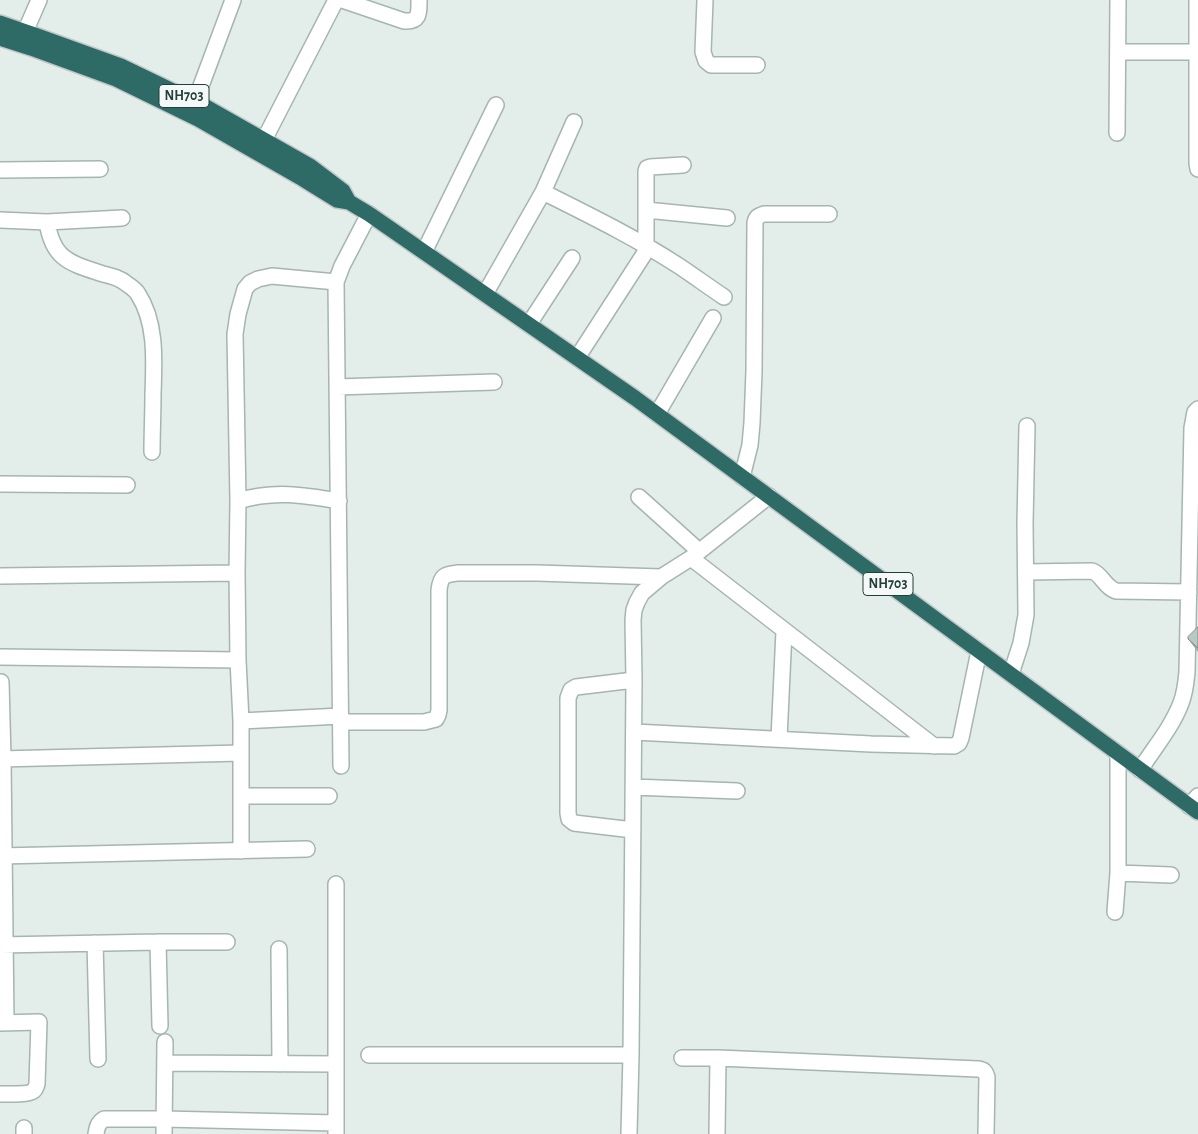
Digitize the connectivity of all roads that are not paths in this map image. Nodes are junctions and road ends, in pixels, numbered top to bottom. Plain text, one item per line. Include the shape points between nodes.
1 (39, 0) edge
2 (233, 0) edge
3 (336, 0) edge
4 (342, 0) edge
5 (419, 0) edge
6 (705, 0) edge
7 (1118, 0) edge
8 (1197, 0) edge
9 (0, 23) edge
10 (25, 32) junction
11 (0, 38) edge
12 (1118, 52) junction
13 (1197, 52) edge
14 (757, 65) dead end
15 (195, 102) junction
16 (496, 105) dead end
17 (574, 122) dead end
18 (1117, 133) dead end
19 (264, 140) junction
20 (683, 165) dead end
21 (100, 169) dead end
22 (1198, 169) edge
23 (0, 170) edge
24 (543, 192) junction
25 (349, 202) junction
26 (646, 210) junction
27 (369, 214) junction
28 (829, 214) dead end
29 (122, 218) dead end
30 (727, 218) dead end
31 (0, 220) edge
32 (47, 222) junction
33 (647, 248) junction
34 (424, 252) junction
35 (572, 258) dead end
36 (336, 282) junction
37 (485, 294) junction
38 (724, 297) dead end
39 (713, 318) dead end
40 (529, 324) junction
41 (577, 358) junction
42 (494, 382) dead end
43 (337, 387) junction
44 (1198, 409) edge
45 (657, 414) junction
46 (1027, 426) dead end
47 (152, 452) dead end
48 (742, 477) junction
49 (0, 484) edge
50 (127, 485) dead end
51 (769, 496) junction
52 (639, 497) dead end
53 (238, 501) junction
54 (339, 501) junction
55 (1194, 554) edge
56 (695, 555) junction
57 (1026, 572) junction
58 (237, 573) junction
59 (0, 576) edge
60 (661, 577) junction
61 (1189, 592) junction
62 (784, 631) junction
63 (979, 651) junction
64 (0, 657) edge
65 (238, 660) junction
66 (1011, 674) junction
67 (634, 680) junction
68 (1, 682) edge
69 (341, 719) junction
70 (241, 720) junction
71 (634, 732) junction
72 (779, 739) junction
73 (934, 746) junction
74 (241, 753) junction
75 (1118, 753) junction
76 (2, 759) edge
77 (341, 766) dead end
78 (1140, 770) junction
79 (634, 787) junction
80 (737, 791) dead end
81 (241, 796) junction
82 (329, 796) dead end
83 (1195, 804) edge
84 (633, 830) junction
85 (307, 849) dead end
86 (241, 851) junction
87 (2, 857) edge
88 (1118, 873) junction
89 (1171, 875) dead end
90 (336, 884) dead end
91 (1114, 912) dead end
92 (158, 942) junction
93 (227, 942) dead end
94 (95, 943) junction
95 (2, 945) edge
96 (279, 949) dead end
97 (3, 1023) edge
98 (160, 1026) dead end
99 (165, 1042) dead end
100 (631, 1055) junction
101 (369, 1056) dead end
102 (682, 1058) dead end
103 (718, 1058) junction
104 (98, 1059) dead end
105 (165, 1063) junction
106 (280, 1064) junction
107 (336, 1064) junction
108 (0, 1094) edge
109 (164, 1126) edge
110 (336, 1129) edge
111 (96, 1134) edge
112 (629, 1134) edge
113 (717, 1134) edge
114 (986, 1134) edge

1 - 10 street
2 - 15 street
3 - 19 street
4 - 5 street via 411,22 420,11
6 - 14 street via 704,58 711,65
7 - 12 street
8 - 13 street
9 - 10 highway, NH703
10 - 15 highway, NH703 via 121,66
11 - 25 highway, NH703 via 116,79 198,119 337,200
12 - 13 street
12 - 18 street
13 - 22 street
15 - 19 highway, NH703
16 - 34 street
17 - 24 street
19 - 25 highway, NH703 via 310,166 342,191
20 - 26 street via 647,168
21 - 23 street
24 - 33 street
24 - 37 street
25 - 27 highway, NH703
26 - 30 street
26 - 33 street
27 - 34 highway, NH703
27 - 36 street
28 - 48 street via 764,214 756,218 752,423
29 - 32 street
31 - 32 street
32 - 47 street via 49,236 59,254 76,265 120,279 138,293 147,311 154,363
33 - 38 street
33 - 41 street
34 - 37 highway, NH703
35 - 40 street
36 - 43 street
36 - 53 street via 272,276 258,279 245,289 235,334
37 - 40 highway, NH703
39 - 45 street
40 - 41 highway, NH703
41 - 45 highway, NH703
42 - 43 street
43 - 54 street
44 - 55 street via 1192,428
45 - 48 highway, NH703
46 - 57 street
48 - 51 highway, NH703
49 - 50 street
51 - 56 street
51 - 63 highway, NH703
52 - 56 street
53 - 54 street via 268,494
53 - 58 street
54 - 69 street
55 - 61 street
56 - 60 street
56 - 62 street
57 - 61 street via 1092,571 1116,591
57 - 66 street via 1026,615
58 - 59 street
58 - 65 street
60 - 67 street via 642,593 634,610
60 - 69 street via 537,573 446,575 442,577 439,590 439,710 436,719 424,722
61 - 78 street via 1187,672 1181,702
62 - 72 street
62 - 73 street
63 - 66 highway, NH703
63 - 73 street via 962,738 954,746
64 - 65 street
65 - 70 street
66 - 75 highway, NH703
67 - 71 street
67 - 84 street via 576,687 568,698 569,819 574,824
68 - 76 street
69 - 70 street
69 - 77 street
70 - 74 street
71 - 72 street
71 - 79 street
72 - 73 street
74 - 76 street
74 - 81 street
75 - 78 highway, NH703
75 - 88 street
76 - 87 street
78 - 83 highway, NH703
79 - 80 street
79 - 84 street
81 - 82 street
81 - 86 street
84 - 100 street
85 - 86 street
86 - 87 street
87 - 95 street
88 - 89 street
88 - 91 street
90 - 107 street
92 - 93 street
92 - 94 street
92 - 98 street
94 - 95 street
94 - 104 street
95 - 97 street
96 - 106 street
97 - 108 street via 39,1022 37,1084 33,1092
99 - 105 street
100 - 101 street
100 - 112 street
102 - 103 street
103 - 113 street
103 - 114 street via 983,1070 987,1082
105 - 106 street
105 - 109 street
106 - 107 street
107 - 110 street
109 - 110 street
109 - 111 street via 104,1119

